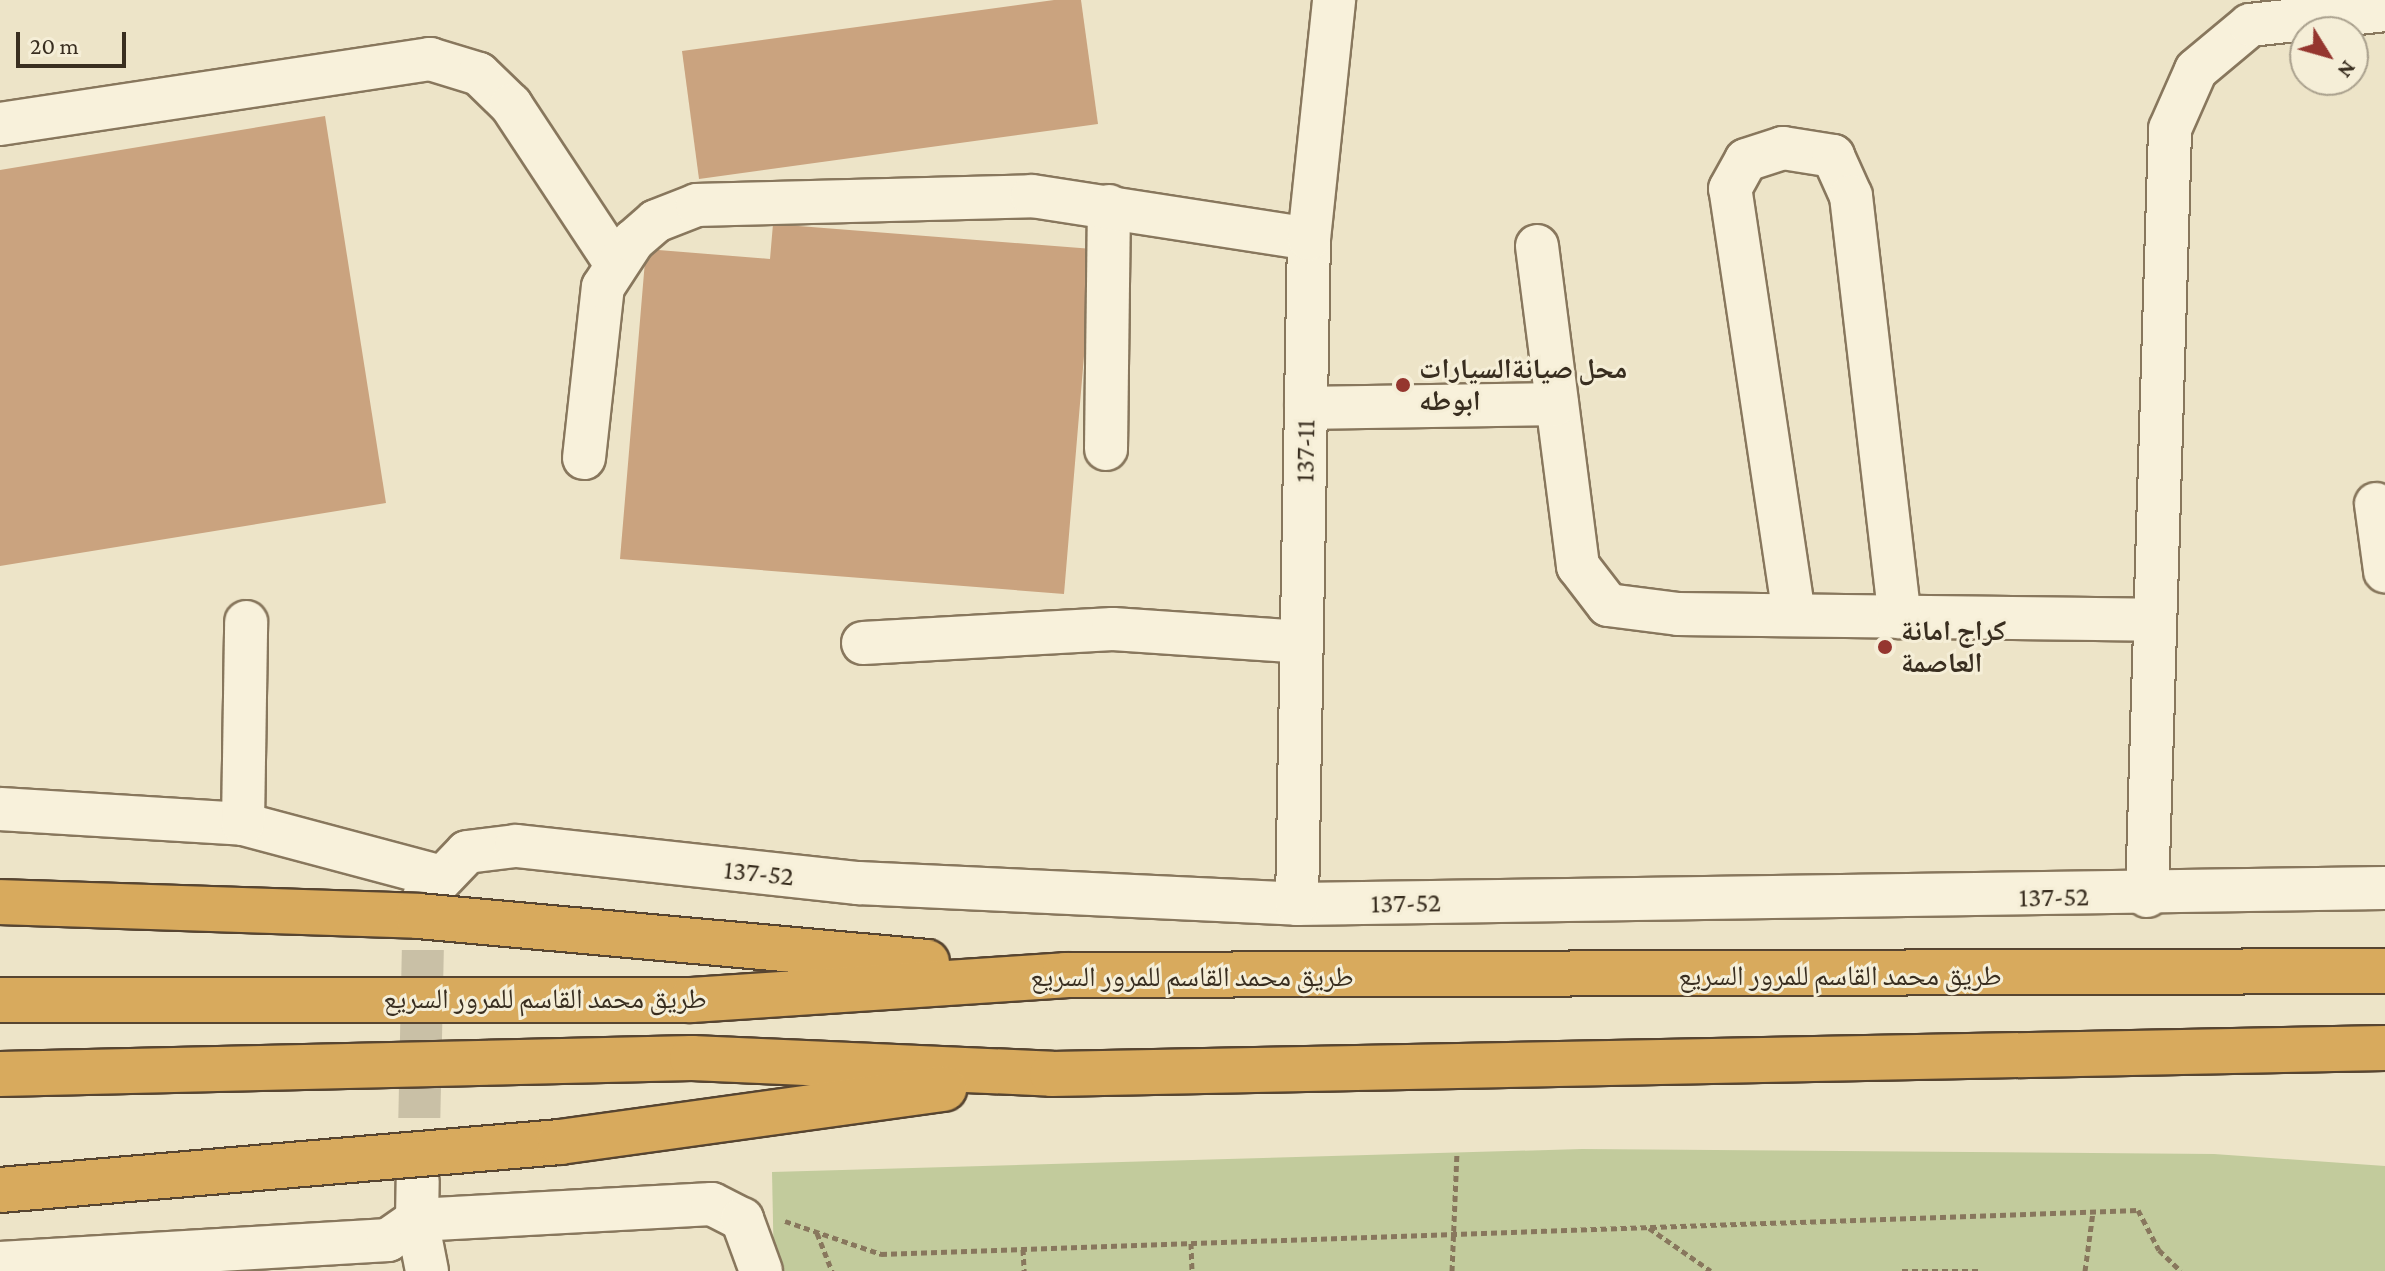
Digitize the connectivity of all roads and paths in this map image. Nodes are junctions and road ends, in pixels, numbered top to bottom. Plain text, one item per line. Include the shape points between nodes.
1 (1334, 0) edge
2 (2385, 10) edge
3 (0, 124) edge
4 (1109, 206) junction
5 (1309, 239) junction
6 (1537, 246) dead end
7 (616, 264) junction
8 (1557, 404) junction
9 (1306, 408) junction
10 (1106, 449) dead end
11 (584, 458) dead end
12 (2376, 504) dead end
13 (2385, 571) edge
14 (1794, 615) junction
15 (1900, 617) junction
16 (2155, 620) junction
17 (246, 622) dead end
18 (1302, 642) junction
19 (863, 643) dead end
20 (0, 809) edge
21 (243, 824) junction
22 (2385, 888) edge
23 (2147, 896) junction
24 (0, 902) edge
25 (1297, 904) junction
26 (2385, 971) edge
27 (1065, 975) junction
28 (0, 1000) edge
29 (2385, 1048) edge
30 (0, 1074) edge
31 (1052, 1074) junction
32 (1457, 1152) dead end
33 (0, 1190) edge
34 (418, 1200) junction
35 (2093, 1212) junction
36 (773, 1217) dead end
37 (1649, 1227) junction
38 (817, 1232) junction
39 (1454, 1234) junction
40 (1191, 1243) junction
41 (1023, 1249) junction
42 (0, 1263) edge
43 (427, 1271) edge
44 (761, 1271) edge
45 (832, 1271) edge
46 (1024, 1271) edge
47 (1192, 1271) edge
48 (1452, 1271) edge
49 (1711, 1271) edge
50 (1902, 1271) edge
51 (1978, 1271) edge
52 (2085, 1271) edge
53 (2181, 1271) edge

1 - 5 street, 137-11
2 - 16 street via 2250,25 2196,70 2170,129
3 - 7 street via 430,59 479,74 511,105
4 - 5 street
4 - 7 street via 968,192 697,205 656,221
4 - 10 street
5 - 9 street, 137-11
6 - 8 street
7 - 11 street via 603,287
8 - 9 street
8 - 14 street via 1578,566 1608,605
9 - 18 street, 137-11
12 - 13 street
14 - 15 street
14 - 15 street via 1730,189 1746,160 1783,148 1833,156 1851,196
15 - 16 street
16 - 23 street
17 - 21 street
18 - 19 street via 1113,629
18 - 25 street, 137-11
20 - 21 street
21 - 25 street, 137-52 via 431,887 467,852 516,846 858,883
22 - 23 street, 137-52
23 - 25 street, 137-52
24 - 27 highway, bridge via 418,916
26 - 27 highway, طريق محمد القاسم للمرور السريع, bridge
27 - 28 highway, طريق محمد القاسم للمرور السريع, bridge via 691,1000
29 - 31 highway, bridge
30 - 31 highway, bridge via 692,1058
31 - 33 highway, bridge via 560,1142
32 - 39 path
34 - 42 street via 388,1240
34 - 43 street
34 - 44 street via 712,1204 742,1219
35 - 37 path
35 - 52 path
35 - 53 path via 2138,1210 2159,1250
36 - 38 path
37 - 39 path
37 - 49 path
38 - 41 path via 881,1254
38 - 45 path
39 - 40 path
39 - 48 path
40 - 41 path
40 - 47 path
41 - 46 path
50 - 51 path

